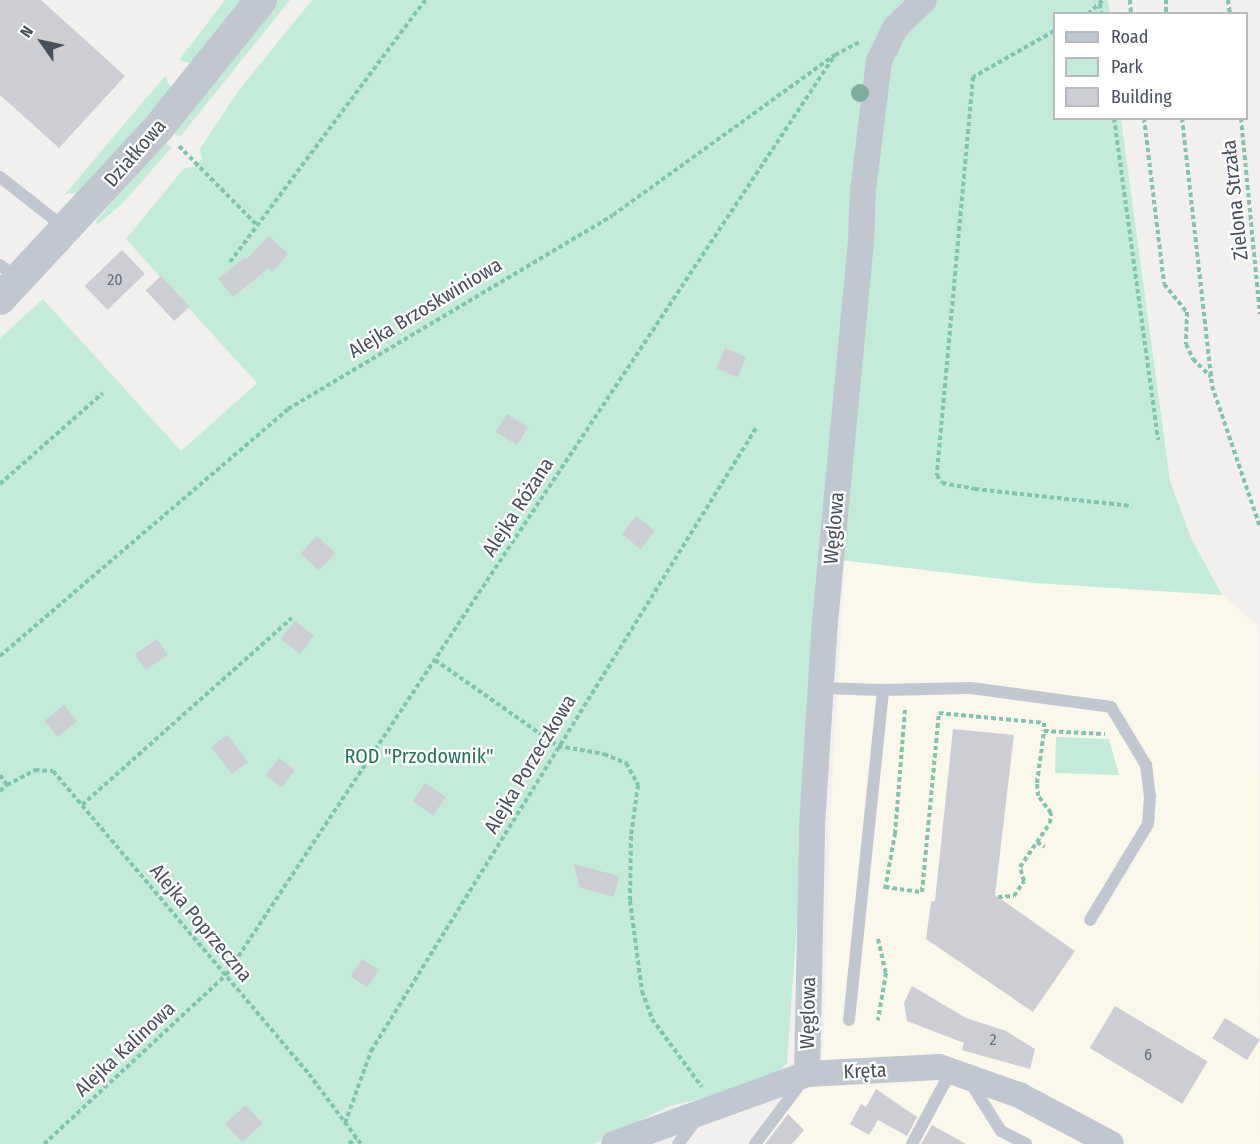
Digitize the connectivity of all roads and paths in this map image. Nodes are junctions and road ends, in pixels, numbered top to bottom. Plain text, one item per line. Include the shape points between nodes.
1 (261, 0) edge
2 (425, 0) edge
3 (924, 0) edge
4 (895, 28) junction
5 (1053, 32) edge
6 (835, 55) junction
7 (1114, 120) edge
8 (1144, 120) edge
9 (1182, 120) edge
10 (1241, 120) edge
11 (159, 127) junction
12 (0, 177) edge
13 (257, 225) junction
14 (67, 230) junction
15 (230, 262) dead end
16 (6, 282) edge
17 (1260, 314) edge
18 (1211, 376) junction
19 (103, 393) dead end
20 (756, 428) dead end
21 (1158, 440) dead end
22 (0, 484) edge
23 (1132, 506) dead end
24 (1260, 527) edge
25 (292, 618) dead end
26 (0, 656) edge
27 (435, 660) junction
28 (820, 688) junction
29 (883, 690) junction
30 (905, 703) dead end
31 (1044, 731) junction
32 (1112, 734) dead end
33 (558, 746) junction
34 (0, 776) edge
35 (8, 785) junction
36 (0, 791) edge
37 (82, 805) junction
38 (1037, 842) junction
39 (1045, 847) dead end
40 (998, 897) dead end
41 (1090, 920) dead end
42 (876, 930) dead end
43 (226, 975) junction
44 (849, 1020) dead end
45 (878, 1020) dead end
46 (807, 1074) junction
47 (959, 1074) junction
48 (710, 1109) junction
49 (345, 1123) junction
50 (356, 1138) junction
51 (44, 1144) edge
52 (349, 1144) edge
53 (362, 1144) edge
54 (614, 1144) edge
55 (678, 1144) edge
56 (755, 1144) edge
57 (912, 1144) edge
58 (1026, 1144) edge
59 (1111, 1144) edge

1 - 11 street, Działkowa
2 - 13 path
3 - 4 street, Węglowa
4 - 6 path, Alejka Brzoskwiniowa via 852,44
4 - 28 street, Węglowa via 879,61 863,191
5 - 23 path via 973,77 937,475 942,483 975,489
6 - 26 path, Alejka Brzoskwiniowa via 613,215 288,409
6 - 27 path, Alejka Różana
7 - 21 path
8 - 18 path via 1164,284 1187,312 1186,344 1193,359
9 - 18 path
10 - 17 path, Zielona Strzała
11 - 13 path
11 - 14 street, Działkowa
12 - 14 lane
13 - 15 path
14 - 16 street, Działkowa
18 - 24 path
19 - 22 path
20 - 33 path, Alejka Porzeczkowa
25 - 37 path
27 - 33 path
27 - 43 path, Alejka Różana
28 - 29 lane
28 - 46 street, Węglowa via 812,826
29 - 41 lane via 971,688 1111,707 1146,765 1150,805 1148,824
29 - 44 lane
30 - 31 path via 894,845 884,889 922,892 939,713 1044,723
31 - 32 path
31 - 38 path via 1038,796 1051,813 1050,823
33 - 48 path via 604,754 626,763 638,785 631,836 630,901 642,991 652,1019
33 - 49 path, Alejka Porzeczkowa via 371,1051
34 - 35 path
35 - 36 path, Alejka Poprzeczna
35 - 37 path, Alejka Poprzeczna via 35,770 53,771
37 - 43 path, Alejka Poprzeczna
38 - 39 path
38 - 40 path via 1020,867 1024,881 1014,896
42 - 45 path via 886,973
43 - 49 path, Alejka Poprzeczna
43 - 51 path, Alejka Kalinowa
46 - 47 street, Kręta via 939,1067
46 - 48 street, Kręta
46 - 56 lane
47 - 57 lane
47 - 58 lane via 1001,1131
47 - 59 street, Kręta via 1019,1095
48 - 54 street, Kręta
48 - 55 lane
49 - 50 path, Alejka Poprzeczna
50 - 52 path
50 - 53 path, Alejka Poprzeczna

